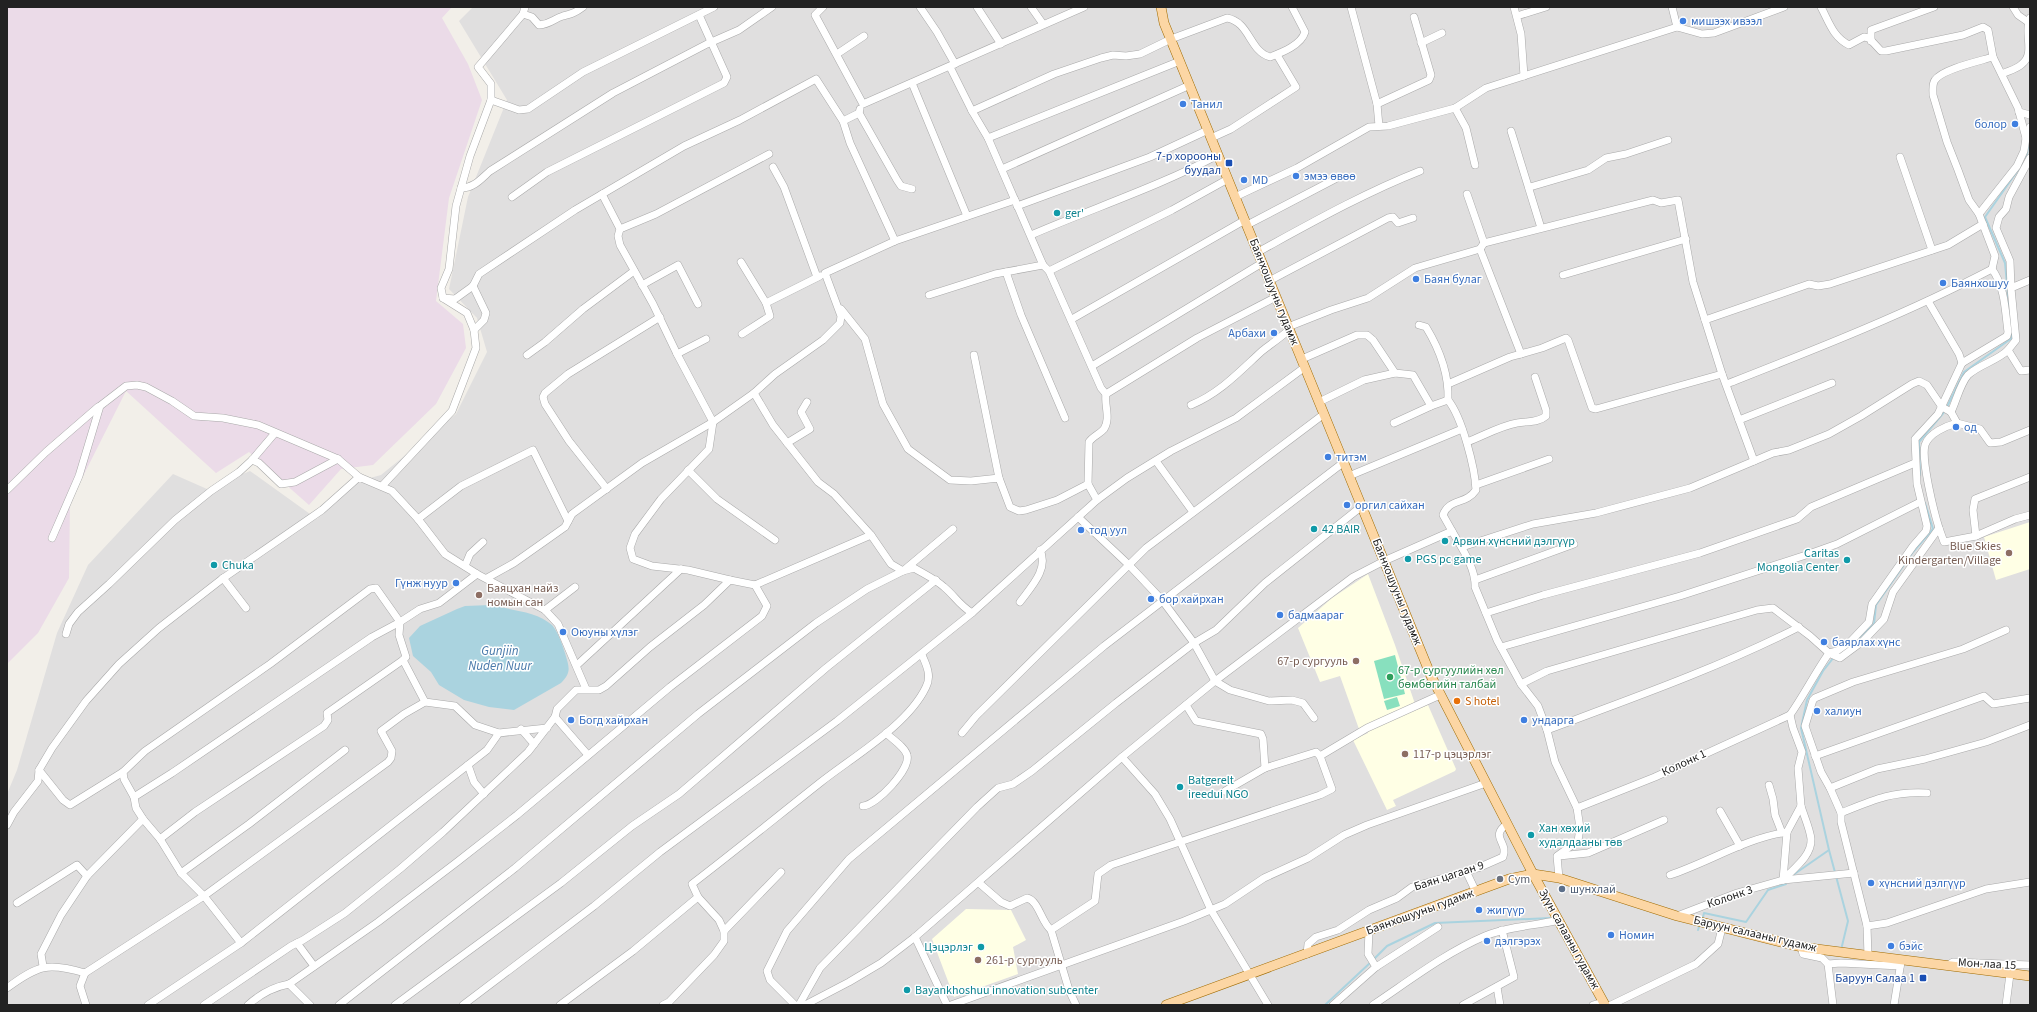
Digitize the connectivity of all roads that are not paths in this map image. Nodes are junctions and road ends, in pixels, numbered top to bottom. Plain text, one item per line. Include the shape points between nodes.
1 (583, 7) edge
2 (714, 7) edge
3 (772, 7) edge
4 (823, 7) edge
5 (920, 7) edge
6 (977, 7) edge
7 (1031, 7) edge
8 (1292, 7) edge
9 (1351, 7) edge
10 (1514, 7) edge
11 (1546, 7) edge
12 (1672, 7) edge
13 (1784, 7) edge
14 (1821, 7) edge
15 (1934, 7) edge
16 (2013, 7) edge
17 (1081, 8) edge
18 (1163, 8) edge
19 (524, 10) edge
20 (699, 15) junction
21 (1517, 16) junction
22 (1414, 17) dead end
23 (2029, 20) edge
24 (1043, 24) junction
25 (1677, 27) junction
26 (1442, 33) dead end
27 (864, 36) dead end
28 (1171, 39) junction
29 (1871, 41) junction
30 (712, 42) junction
31 (1421, 43) junction
32 (1001, 44) junction
33 (837, 54) junction
34 (1276, 55) junction
35 (1993, 58) junction
36 (1180, 61) junction
37 (953, 65) junction
38 (2002, 74) junction
39 (1524, 76) junction
40 (912, 83) junction
41 (1190, 85) junction
42 (491, 100) junction
43 (863, 104) junction
44 (1377, 104) junction
45 (1455, 108) junction
46 (972, 111) junction
47 (2019, 112) junction
48 (859, 113) junction
49 (2030, 115) edge
50 (843, 121) junction
51 (1379, 126) junction
52 (2030, 127) edge
53 (1511, 131) dead end
54 (1210, 134) junction
55 (988, 138) junction
56 (2026, 138) junction
57 (1668, 140) dead end
58 (768, 154) dead end
59 (1218, 155) junction
60 (1900, 157) dead end
61 (2030, 158) edge
62 (1475, 165) dead end
63 (773, 167) dead end
64 (1002, 169) junction
65 (1420, 171) dead end
66 (1339, 177) dead end
67 (1228, 179) junction
68 (1530, 187) junction
69 (461, 188) junction
70 (912, 189) dead end
71 (602, 194) junction
72 (1467, 194) dead end
73 (512, 197) dead end
74 (1235, 197) junction
75 (1016, 203) junction
76 (1979, 214) junction
77 (967, 216) junction
78 (1413, 218) dead end
79 (1246, 222) junction
80 (1983, 224) junction
81 (1542, 228) junction
82 (620, 229) junction
83 (1031, 235) junction
84 (1686, 239) junction
85 (895, 241) junction
86 (1482, 246) junction
87 (1932, 250) junction
88 (1258, 252) junction
89 (742, 262) dead end
90 (1262, 263) junction
91 (1043, 265) junction
92 (1992, 269) junction
93 (634, 271) junction
94 (1050, 271) junction
95 (1006, 272) junction
96 (826, 273) junction
97 (1563, 275) dead end
98 (816, 278) junction
99 (2030, 280) edge
100 (1269, 281) junction
101 (642, 285) junction
102 (473, 286) junction
103 (2011, 288) junction
104 (929, 295) dead end
105 (1276, 297) junction
106 (443, 298) junction
107 (1928, 301) junction
108 (766, 303) junction
109 (698, 304) dead end
110 (838, 305) junction
111 (660, 317) junction
112 (1072, 320) junction
113 (1705, 320) junction
114 (1419, 325) dead end
115 (1289, 329) junction
116 (474, 330) junction
117 (742, 334) dead end
118 (706, 339) dead end
119 (2008, 350) junction
120 (676, 354) junction
121 (1521, 354) junction
122 (527, 355) dead end
123 (974, 355) dead end
124 (1303, 363) junction
125 (1962, 363) junction
126 (1092, 366) junction
127 (2030, 370) edge
128 (1395, 373) junction
129 (1722, 374) junction
130 (1535, 377) dead end
131 (1832, 383) dead end
132 (1448, 384) junction
133 (1726, 384) junction
134 (114, 391) dead end
135 (754, 393) junction
136 (1106, 394) junction
137 (1448, 400) junction
138 (807, 402) dead end
139 (1319, 402) junction
140 (1191, 405) dead end
141 (100, 406) junction
142 (1430, 406) junction
143 (1946, 410) junction
144 (1324, 414) junction
145 (1065, 418) dead end
146 (1740, 420) junction
147 (713, 422) junction
148 (1394, 423) dead end
149 (1957, 423) junction
150 (1462, 430) junction
151 (2030, 430) edge
152 (275, 433) junction
153 (787, 442) junction
154 (1467, 442) junction
155 (338, 459) junction
156 (1549, 459) dead end
157 (252, 460) junction
158 (1156, 461) junction
159 (1754, 461) junction
160 (1344, 462) junction
161 (1915, 463) junction
162 (688, 470) junction
163 (1349, 476) junction
164 (359, 477) junction
165 (2030, 477) edge
166 (999, 478) junction
167 (1088, 484) junction
168 (1476, 485) junction
169 (382, 486) junction
170 (607, 488) junction
171 (7, 490) edge
172 (1097, 500) junction
173 (1920, 502) junction
174 (1362, 506) junction
175 (1192, 512) junction
176 (2030, 515) edge
177 (1078, 517) junction
178 (418, 519) junction
179 (568, 521) junction
180 (1939, 528) junction
181 (953, 529) dead end
182 (1452, 531) junction
183 (871, 535) junction
184 (1976, 536) junction
185 (52, 538) dead end
186 (774, 540) dead end
187 (483, 542) dead end
188 (1574, 544) dead end
189 (1462, 547) junction
190 (1040, 550) junction
191 (1384, 561) junction
192 (1130, 565) junction
193 (465, 566) junction
194 (681, 570) junction
195 (903, 571) junction
196 (477, 574) junction
197 (224, 578) junction
198 (487, 578) junction
199 (730, 580) junction
200 (936, 580) junction
201 (1475, 580) junction
202 (756, 585) junction
203 (575, 587) dead end
204 (1162, 600) junction
205 (1020, 602) dead end
206 (246, 608) dead end
207 (545, 610) junction
208 (972, 613) junction
209 (1486, 613) junction
210 (400, 622) junction
211 (1799, 627) junction
212 (2006, 630) dead end
213 (66, 634) dead end
214 (1194, 643) junction
215 (1501, 647) junction
216 (922, 655) junction
217 (1833, 655) junction
218 (403, 660) junction
219 (577, 665) junction
220 (1215, 682) junction
221 (1520, 684) junction
222 (586, 689) junction
223 (1440, 695) junction
224 (2030, 698) edge
225 (425, 702) junction
226 (1186, 705) junction
227 (1790, 715) junction
228 (555, 717) junction
229 (1314, 718) dead end
230 (2030, 725) edge
231 (547, 728) junction
232 (521, 729) junction
233 (1548, 730) junction
234 (499, 732) junction
235 (886, 732) junction
236 (962, 733) dead end
237 (534, 744) junction
238 (344, 750) dead end
239 (588, 755) junction
240 (1320, 756) junction
241 (1815, 756) junction
242 (1122, 757) junction
243 (468, 765) junction
244 (1265, 768) junction
245 (39, 770) junction
246 (124, 772) junction
247 (1486, 782) junction
248 (1769, 785) dead end
249 (1830, 788) junction
250 (1225, 791) dead end
251 (1927, 792) dead end
252 (484, 794) junction
253 (134, 797) junction
254 (863, 806) dead end
255 (1801, 806) junction
256 (1577, 808) junction
257 (1720, 811) dead end
258 (1841, 812) junction
259 (143, 819) junction
260 (1664, 820) dead end
261 (1507, 824) junction
262 (7, 825) edge
263 (1785, 832) junction
264 (160, 839) junction
265 (1179, 842) junction
266 (1740, 846) junction
267 (1557, 856) junction
268 (1466, 871) junction
269 (781, 872) dead end
270 (181, 873) junction
271 (1854, 873) junction
272 (1533, 874) junction
273 (1670, 875) dead end
274 (88, 876) junction
275 (1559, 878) junction
276 (1783, 880) junction
277 (2030, 882) edge
278 (978, 883) junction
279 (1476, 892) junction
280 (204, 896) junction
281 (698, 897) junction
282 (17, 903) dead end
283 (1211, 910) junction
284 (1677, 916) junction
285 (1560, 920) junction
286 (1867, 926) junction
287 (1438, 927) dead end
288 (1722, 928) junction
289 (1051, 930) junction
290 (1502, 930) junction
291 (724, 931) junction
292 (1369, 931) junction
293 (915, 937) junction
294 (241, 943) junction
295 (297, 943) junction
296 (1801, 947) junction
297 (1307, 954) junction
298 (1868, 956) junction
299 (1372, 962) junction
300 (1901, 963) junction
301 (1828, 964) junction
302 (2030, 965) edge
303 (43, 966) junction
304 (314, 966) junction
305 (1062, 966) junction
306 (1946, 967) junction
307 (85, 973) junction
308 (1250, 974) junction
309 (2010, 974) junction
310 (2030, 976) edge
311 (289, 984) junction
312 (1497, 987) junction
313 (7, 988) edge
314 (205, 1004) edge
315 (1607, 1004) edge
316 (85, 1005) edge
317 (148, 1005) edge
318 (214, 1005) edge
319 (248, 1005) edge
320 (310, 1005) edge
321 (339, 1005) edge
322 (395, 1005) edge
323 (463, 1005) edge
324 (560, 1005) edge
325 (663, 1005) edge
326 (795, 1005) edge
327 (799, 1005) edge
328 (805, 1005) edge
329 (947, 1005) edge
330 (951, 1005) edge
331 (1074, 1005) edge
332 (1166, 1005) edge
333 (1268, 1005) edge
334 (1333, 1005) edge
335 (1373, 1005) edge
336 (1463, 1005) edge
337 (1500, 1005) edge
338 (1593, 1005) edge
339 (1833, 1005) edge
340 (1894, 1005) edge
341 (2006, 1005) edge

1 - 19 street via 573,14 539,25
2 - 20 street
3 - 30 street via 739,30
4 - 33 street via 815,15
5 - 37 street via 937,32
6 - 32 street
7 - 24 street
8 - 34 street via 1305,32 1303,38
9 - 44 street
10 - 21 street
11 - 21 street
12 - 25 street
13 - 25 street via 1714,33 1702,34
14 - 29 street via 1837,38 1849,45 1864,38
15 - 29 street via 1871,30
16 - 23 street via 2018,15
17 - 24 street
18 - 28 main road, Баянхошууны гудамж
19 - 42 street via 478,67 491,84
20 - 30 street
20 - 42 street via 583,72 528,109 519,110
21 - 39 street
22 - 31 street
23 - 38 street via 2029,48 2026,61 2021,66
24 - 32 street
25 - 39 street
26 - 31 street
27 - 33 street
28 - 34 street via 1228,18 1236,19 1263,55
28 - 36 main road, Баянхошууны гудамж
28 - 46 street via 1140,54 1113,55 1054,74
29 - 35 street via 1880,51 1886,51 1963,35 1983,27 1988,30
30 - 69 street via 613,93 490,171 474,185
30 - 73 street via 727,77 724,83 547,172
31 - 44 street via 1431,75 1429,80
32 - 37 street
33 - 43 street
34 - 54 street via 1296,87 1231,129
35 - 38 street
35 - 76 street via 1938,76 1933,88 1947,142 1970,200
36 - 41 main road, Баянхошууны гудамж
36 - 55 street
37 - 40 street
37 - 46 street
38 - 47 street
39 - 45 street via 1486,88
40 - 43 street
40 - 77 street
41 - 54 main road, Баянхошууны гудамж
41 - 64 street
42 - 69 street
43 - 48 street
44 - 51 street
45 - 51 street via 1388,126
45 - 62 street via 1466,128
46 - 55 street
47 - 49 street
47 - 56 street
48 - 50 street
48 - 70 street via 901,186
50 - 71 street via 816,79 740,120 684,146
50 - 85 street via 850,143
51 - 74 street via 1358,132 1297,168
52 - 56 street
53 - 68 street
54 - 59 main road, Баянхошууны гудамж
54 - 75 street via 1150,158
55 - 64 street
56 - 76 street via 2024,151 2017,166
57 - 68 street via 1606,158 1588,170
58 - 82 street via 656,214
59 - 67 main road, Баянхошууны гудамж
59 - 83 street via 1152,187
60 - 87 street
61 - 103 street via 2008,197 2006,209 1999,217 1996,228 2010,261
63 - 98 street via 784,187
64 - 75 street
65 - 88 street via 1349,202
66 - 79 street
67 - 74 main road, Баянхошууны гудамж
67 - 94 street
68 - 81 street
69 - 106 street via 456,206 449,270 441,288
71 - 82 street
71 - 102 street via 479,274
72 - 86 street
74 - 79 main road, Баянхошууны гудамж
75 - 77 street
75 - 83 street
76 - 80 street
77 - 85 street
78 - 100 street via 1398,223 1393,217 1388,218
79 - 88 main road, Баянхошууны гудамж
79 - 112 street
80 - 87 street via 1948,245
80 - 92 street via 1995,256
81 - 84 street via 1653,200 1661,203 1675,199 1678,200
81 - 86 street
82 - 93 street via 620,245
83 - 91 street
84 - 97 street
84 - 113 street via 1693,282
85 - 96 street
86 - 115 street via 1415,268 1368,298 1330,310
86 - 121 street
87 - 113 street via 1830,284 1809,284
88 - 90 main road, Баянхошууны гудамж
89 - 108 street
90 - 100 main road, Баянхошууны гудамж
90 - 126 street
91 - 94 street
91 - 95 street
92 - 107 street
92 - 125 street via 1998,278 2002,293 2008,332 2002,340
93 - 101 street
93 - 122 street
94 - 112 street
95 - 104 street
95 - 145 street via 1021,315
96 - 98 street
96 - 110 street
98 - 108 street
99 - 103 street
100 - 105 main road, Баянхошууны гудамж
101 - 109 street via 678,265
101 - 111 street
102 - 106 street via 455,300
102 - 116 street via 486,313 484,320
103 - 119 street via 2016,340
105 - 115 main road, Баянхошууны гудамж
105 - 136 street via 1197,338
106 - 116 street via 467,313
107 - 125 street
107 - 133 street via 1793,359
108 - 117 street via 770,316
110 - 135 street via 840,323 823,340 775,374
110 - 166 street via 865,339 883,404 908,449 950,480
111 - 120 street
111 - 170 street via 568,374 543,397 569,441
112 - 126 street
113 - 129 street
114 - 132 street via 1426,327 1438,349
115 - 124 main road, Баянхошууны гудамж
115 - 140 street via 1216,393
116 - 169 street via 476,348 452,412
118 - 120 street
119 - 127 street via 2021,371
119 - 143 street via 1968,376
120 - 147 street
121 - 129 street via 1566,338 1592,408 1596,410
121 - 132 street
123 - 166 street
124 - 128 street via 1357,336 1366,335 1373,340
124 - 139 main road, Баянхошууны гудамж
124 - 158 street via 1236,418
125 - 143 street
126 - 136 street
128 - 139 street via 1364,380
128 - 142 street via 1413,375
129 - 133 street
130 - 154 street via 1546,410 1546,416 1542,420 1516,423
131 - 146 street
132 - 137 street
133 - 146 street
134 - 141 street
135 - 147 street
135 - 153 street via 773,425
136 - 167 street via 1107,423 1089,442
137 - 142 street
137 - 150 street
138 - 153 street via 801,412 810,429
139 - 144 main road, Баянхошууны гудамж
141 - 152 street via 126,386 137,385 156,392 194,416 223,418 258,426
141 - 171 street via 46,452
141 - 185 street via 79,476
142 - 148 street
143 - 149 street
143 - 159 street via 1927,385 1919,381 1829,434
143 - 161 street via 1938,414 1915,439
144 - 160 main road, Баянхошууны гудамж
144 - 175 street
146 - 159 street
147 - 162 street via 710,449
147 - 170 street via 642,463
149 - 151 street via 1980,429 1990,443 2001,442
149 - 180 street via 1945,426 1930,438 1925,446 1927,480
150 - 154 street
150 - 163 street
152 - 155 street
152 - 157 street
153 - 183 street via 818,482 834,494
154 - 168 street
155 - 157 street via 295,482 281,484 259,463
155 - 164 street
156 - 168 street
157 - 213 street via 175,520 78,612 69,624
158 - 172 street
158 - 175 street
159 - 189 street via 1690,488 1596,513 1533,524
160 - 163 main road, Баянхошууны гудамж
160 - 204 street
161 - 173 street
161 - 209 street via 1811,507 1797,519 1708,550
162 - 186 street via 717,499
162 - 194 street via 661,499 635,534 630,548 633,559 652,566
163 - 174 main road, Баянхошууны гудамж
164 - 169 street
164 - 197 street via 322,510
165 - 184 street via 1975,499 1973,510
166 - 167 street via 1010,507 1019,511 1057,500
167 - 172 street
168 - 182 street via 1471,498 1450,505 1445,510 1443,515
169 - 178 street via 392,491
170 - 179 street via 572,514
172 - 177 street
173 - 215 street via 1837,544 1812,553 1680,596
173 - 217 street via 1926,531 1872,604 1869,622
174 - 191 main road, Баянхошууны гудамж
174 - 214 street via 1265,583 1216,630
175 - 192 street via 1146,548
176 - 184 street
177 - 190 street
177 - 192 street
178 - 179 street via 461,486 533,450
178 - 193 street via 445,554
179 - 198 street via 565,527 514,563
180 - 184 street via 1944,542
180 - 217 street via 1893,592 1884,620 1864,641 1840,658
181 - 195 street
182 - 189 street
182 - 191 street
183 - 195 street via 891,564
183 - 202 street
187 - 193 street via 470,554
188 - 201 street
189 - 201 street
190 - 205 street via 1043,556 1040,574
190 - 208 street
191 - 220 street via 1352,577
191 - 223 main road, Баянхошууны гудамж
192 - 204 street
192 - 236 street via 987,705
193 - 196 street
194 - 199 street
194 - 219 street
195 - 200 street via 914,568
195 - 321 street via 867,589 816,623 698,714 515,868
196 - 198 street
196 - 210 street via 439,603 420,609
197 - 206 street
197 - 245 street via 159,628 119,664 86,701
198 - 207 street
199 - 202 street
199 - 222 street via 704,605 650,647 606,686 599,690
200 - 208 street via 961,606
200 - 322 street via 826,668 679,794 632,826 561,883
201 - 209 street via 1475,587
202 - 239 street via 767,606 762,616
203 - 207 street
204 - 214 street
204 - 326 street via 848,859 787,930 767,971 770,980
207 - 219 street via 558,624
208 - 216 street
209 - 215 street
210 - 218 street via 399,635 406,657
210 - 246 street via 376,588 370,589 270,664 145,751
210 - 253 street via 372,637
211 - 217 street
211 - 221 street via 1772,608 1757,610 1547,671
211 - 233 street via 1672,684
212 - 241 street via 1963,649 1853,682 1815,698 1806,726
214 - 220 street
214 - 327 street via 1032,772 1013,784 998,788 977,807 820,968
215 - 221 street
216 - 235 street via 928,670 927,686 905,714
216 - 323 street via 660,852 594,906
217 - 227 street
218 - 225 street
218 - 264 street via 327,713 328,720 324,726 195,812
219 - 222 street
220 - 226 street
220 - 229 street via 1230,690 1269,701 1292,700 1303,703
221 - 233 street via 1538,706
222 - 228 street via 576,690 557,709
223 - 240 street via 1367,728
223 - 247 main road, Баянхошууны гудамж
224 - 241 street via 1993,704 1984,696
225 - 234 street via 455,706 476,725
225 - 280 street via 381,732 392,751 388,762
226 - 242 street
226 - 244 street via 1196,722 1261,734
227 - 255 street via 1792,728 1802,752 1798,768
227 - 256 street, Колонк 1 via 1655,777
228 - 231 street
228 - 239 street
230 - 249 street via 1986,742 1877,769
231 - 232 street
231 - 237 street
232 - 234 street
232 - 237 street
233 - 256 street via 1555,762
234 - 243 street via 487,750
235 - 254 street via 907,754 908,760 892,787 870,805
235 - 281 street via 692,884
237 - 252 street
238 - 270 street
239 - 304 street via 457,862 378,922
240 - 244 street via 1316,752
240 - 265 street via 1332,789
241 - 249 street
242 - 265 street via 1155,794 1170,819
242 - 278 street
243 - 252 street via 474,782
243 - 294 street
244 - 250 street
245 - 246 street via 70,805
245 - 262 street via 38,781
246 - 253 street via 124,779
247 - 261 main road, Баянхошууны гудамж
247 - 283 street via 1344,835 1308,858 1276,872 1236,898
248 - 263 street via 1774,799 1775,815
249 - 258 street
251 - 258 street via 1886,795
252 - 295 street via 400,869 345,913
253 - 259 street via 136,808
255 - 263 street
255 - 276 street via 1811,840 1809,849 1805,857
256 - 267 street via 1580,828 1578,841
257 - 266 street
258 - 271 street via 1841,822
259 - 264 street
259 - 274 street
260 - 267 street via 1588,853
261 - 268 street, Баян цагаан 9 via 1499,833 1503,857
261 - 272 main road, Баянхошууны гудамж
263 - 266 street via 1764,836
263 - 276 street
264 - 270 street
265 - 283 street
265 - 289 street via 1111,865 1098,874 1095,901
266 - 273 street
267 - 275 street
268 - 279 street
268 - 297 street, Баян цагаан 9 via 1412,887 1338,930 1316,937 1308,944
269 - 291 street
270 - 280 street
271 - 276 street, Колонк 3
271 - 286 street
272 - 275 main road, Баруун салааны гудамж
272 - 279 main road, Баянхошууны гудамж via 1509,879
272 - 285 main road, Зүүн салааны гудамж
274 - 282 street via 77,865
274 - 303 street via 61,915 41,954
275 - 284 main road, Баруун салааны гудамж
276 - 284 street, Колонк 3
277 - 286 street via 1986,889 1886,923
278 - 289 street via 1001,902 1010,906 1027,898 1031,899
278 - 293 street
279 - 292 main road, Баянхошууны гудамж
280 - 294 street
280 - 307 street
281 - 291 street via 719,920
281 - 324 street via 633,951
283 - 305 street
283 - 308 street
284 - 288 main road, Баруун салааны гудамж
285 - 290 street
285 - 315 main road, Зүүн салааны гудамж
286 - 298 street
287 - 299 street
288 - 296 main road, Баруун салааны гудамж
288 - 315 street via 1718,944 1696,964
289 - 305 street
290 - 312 street via 1514,977
290 - 335 street via 1453,952
291 - 325 street via 724,941 714,955 670,1002
292 - 297 main road, Баянхошууны гудамж
292 - 299 street via 1367,947
293 - 328 street via 881,963
293 - 329 street
294 - 317 street
295 - 304 street
295 - 314 street
296 - 298 main road, Баруун салааны гудамж
296 - 301 street via 1803,954 1822,958
297 - 308 main road, Баянхошууны гудамж
298 - 300 main road, Баруун салааны гудамж
299 - 334 street
300 - 301 street
300 - 306 main road, Баруун салааны гудамж
300 - 340 street
301 - 339 street
302 - 306 street, Мон-лаа 15 via 1953,962
303 - 307 street via 64,967
303 - 313 street via 26,974
304 - 311 street
305 - 330 street
305 - 331 street
306 - 309 main road, Баруун салааны гудамж
307 - 316 street via 80,986
308 - 332 main road, Баянхошууны гудамж
308 - 333 street
309 - 310 main road, Баруун салааны гудамж
309 - 341 street
311 - 319 street via 262,993
311 - 320 street
312 - 336 street
312 - 337 street
314 - 318 street
315 - 338 street

